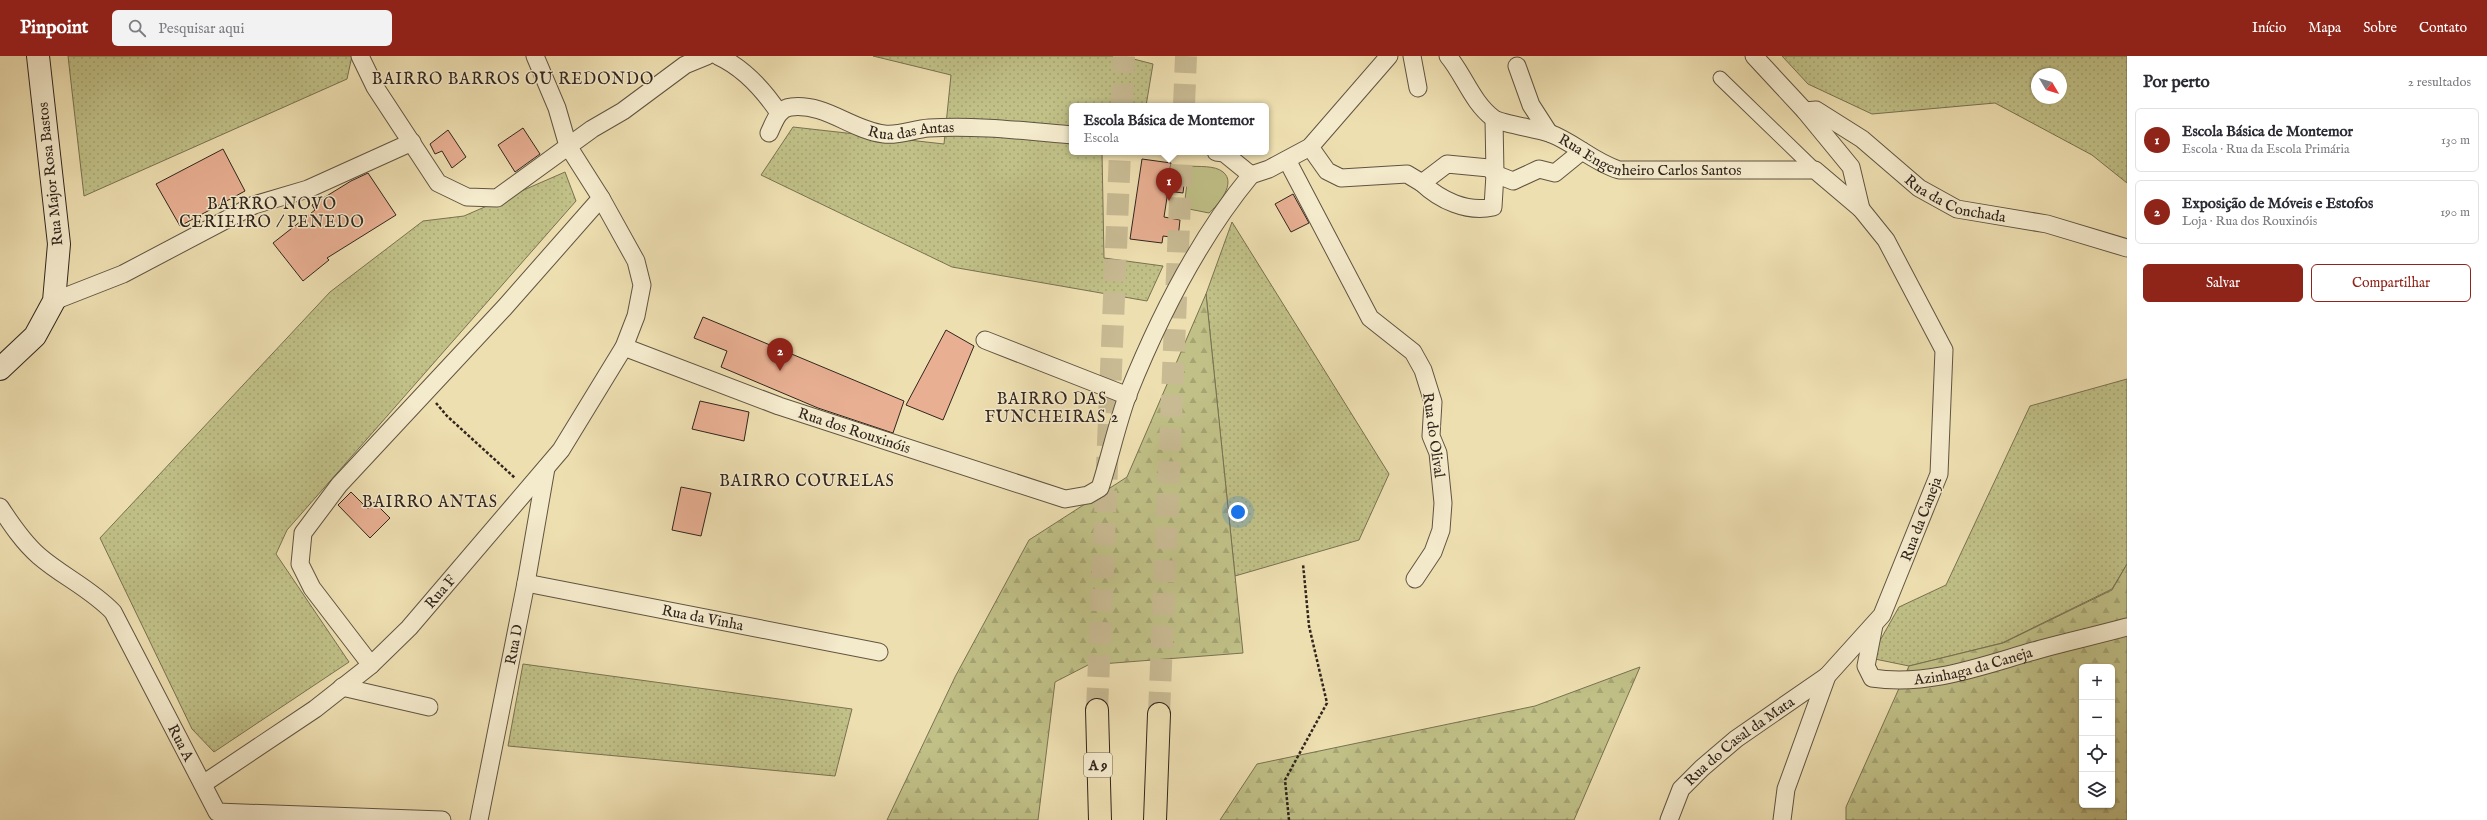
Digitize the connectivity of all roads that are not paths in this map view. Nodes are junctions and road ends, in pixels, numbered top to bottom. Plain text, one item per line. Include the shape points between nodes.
1 (38, 56) edge
2 (360, 56) edge
3 (535, 56) edge
4 (707, 56) edge
5 (718, 56) edge
6 (1389, 56) edge
7 (1412, 56) edge
8 (1754, 56) edge
9 (683, 60) edge
10 (1452, 62) edge
11 (1517, 66) dead end
12 (1720, 78) dead end
13 (1418, 88) dead end
14 (1805, 111) junction
15 (779, 113) junction
16 (1494, 119) junction
17 (769, 133) dead end
18 (1549, 133) junction
19 (1069, 135) edge
20 (412, 142) junction
21 (568, 146) junction
22 (1310, 147) junction
23 (1582, 151) junction
24 (1226, 155) edge
25 (1287, 160) junction
26 (1815, 170) junction
27 (1495, 174) junction
28 (1251, 175) junction
29 (1422, 183) junction
30 (601, 198) junction
31 (1861, 208) junction
32 (2127, 248) edge
33 (54, 301) junction
34 (985, 340) dead end
35 (624, 347) junction
36 (0, 369) edge
37 (1128, 396) junction
38 (546, 468) junction
39 (0, 507) edge
40 (1415, 579) dead end
41 (526, 583) junction
42 (1874, 625) junction
43 (2127, 627) edge
44 (879, 652) dead end
45 (371, 665) junction
46 (1827, 676) junction
47 (342, 687) junction
48 (429, 707) dead end
49 (1097, 710) tunnel mouth
50 (1159, 714) tunnel mouth
51 (203, 784) junction
52 (217, 816) edge
53 (442, 820) edge
54 (479, 820) edge
55 (1100, 820) edge
56 (1155, 820) edge
57 (1669, 820) edge
58 (1782, 820) edge

1 - 33 main road, Rua Major Rosa Bastos via 59,244
2 - 20 street via 375,87
3 - 21 street, Rua F via 557,108
4 - 9 street
5 - 15 street via 734,63 766,93
6 - 22 street
7 - 13 street
8 - 14 street
9 - 21 street via 623,111
10 - 16 street via 1479,104
11 - 18 street via 1531,105
12 - 26 street
14 - 31 street via 1851,167
14 - 32 street, Rua da Conchada via 1816,110 1862,139 1919,188 1957,209 2047,224
15 - 17 street
15 - 19 street, Rua das Antas via 790,107 823,110 884,134 928,128 1017,130
16 - 18 street, Rua Engenheiro Carlos Santos
16 - 27 street
18 - 23 street, Rua Engenheiro Carlos Santos
20 - 21 street via 438,182 467,197 497,198
20 - 33 street via 308,189 254,205 123,274
21 - 30 street, Rua F
22 - 25 street
22 - 29 street via 1327,171 1341,178 1406,174
23 - 26 street, Rua Engenheiro Carlos Santos via 1604,165 1619,170
23 - 27 street via 1555,173 1539,169 1513,181
24 - 28 street
25 - 28 street
25 - 40 street, Rua do Olival via 1370,318 1413,352 1423,370 1433,402 1432,436 1438,453 1443,503 1441,530 1433,552
26 - 31 street
27 - 29 street via 1489,168 1447,164
27 - 29 street via 1493,207 1485,209 1460,205 1434,194
28 - 37 street via 1225,206 1171,296
30 - 35 street, Rua F via 636,261 642,285 636,316
30 - 45 street via 340,485 303,533 300,564 309,582
31 - 42 street, Rua da Caneja via 1886,240 1944,350 1939,474 1882,615
33 - 36 main road, Rua Major Rosa Bastos via 35,336
34 - 37 street
35 - 37 street, Rua dos Rouxinóis via 779,406 1065,499 1088,496 1100,488
35 - 38 street, Rua F via 561,450
38 - 41 street, Rua D
38 - 45 street, Rua F via 409,628
39 - 51 street, Rua A via 38,555 102,601 113,612
41 - 44 street, Rua da Vinha
41 - 54 street, Rua D
42 - 43 street, Azinhaga da Caneja via 1866,666 1872,678 1884,680 1954,676 2041,649
42 - 46 street, Rua da Caneja
45 - 47 street, Rua F
46 - 57 street, Rua do Casal da Mata via 1736,739 1702,768 1681,789
46 - 58 street, Rua da Caneja via 1786,788
47 - 48 street
47 - 51 street, Rua F via 315,709
49 - 55 highway, A 9
50 - 56 highway
51 - 52 street, Rua A
52 - 53 street, Rua A

